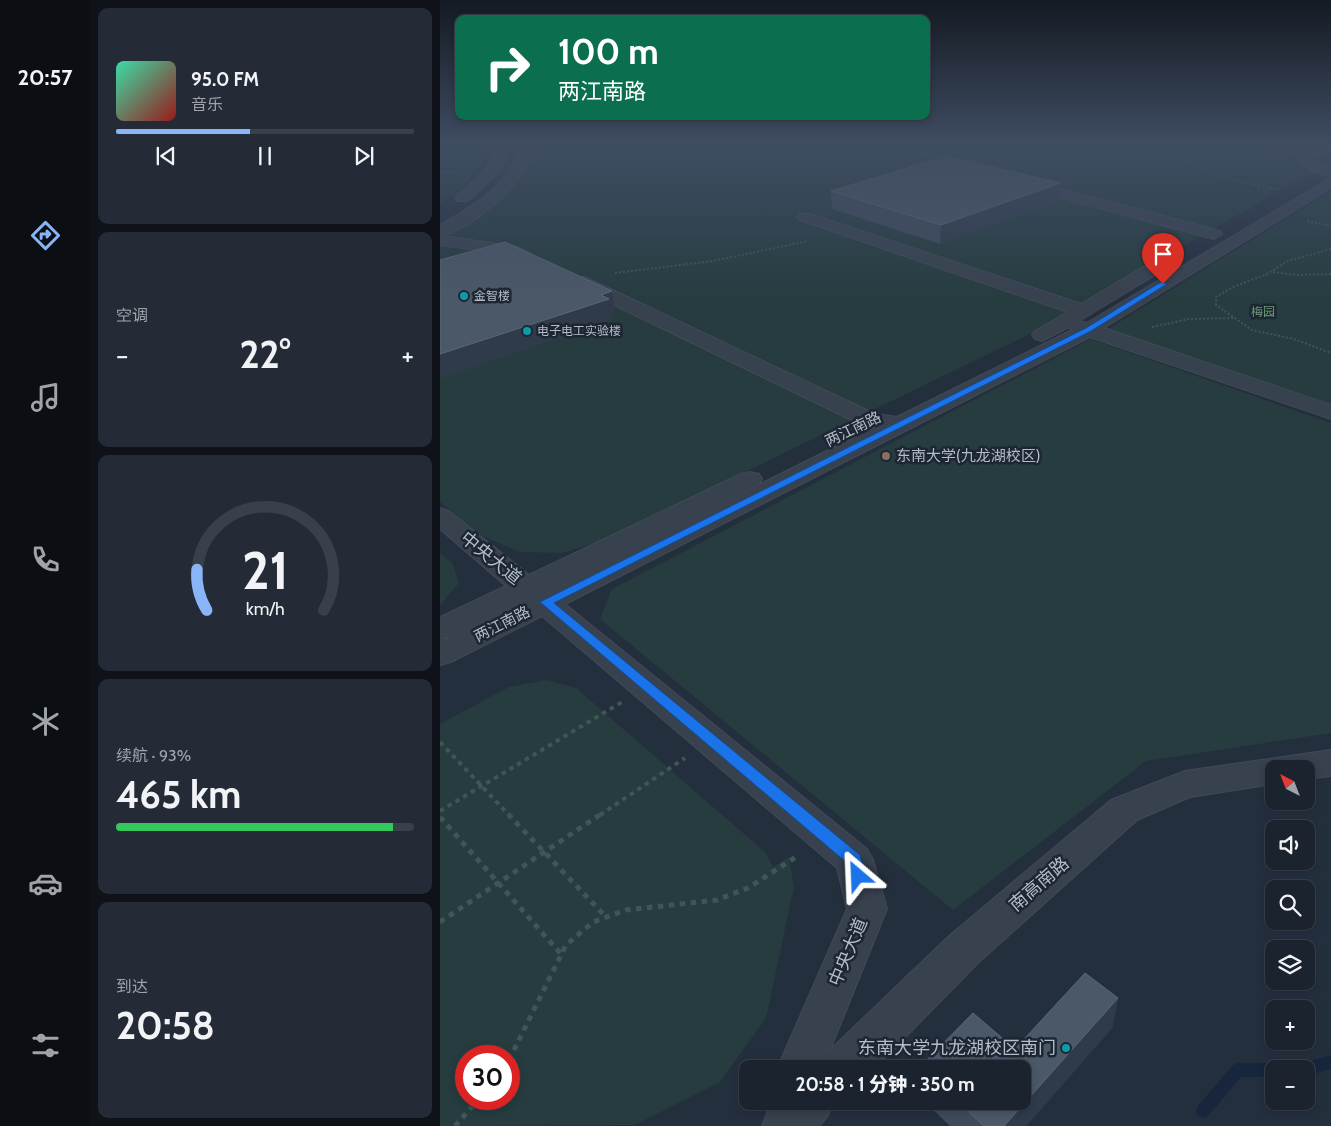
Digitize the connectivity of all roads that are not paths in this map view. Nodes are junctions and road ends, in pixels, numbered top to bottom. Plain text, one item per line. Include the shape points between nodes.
1 (465, 196) edge
2 (493, 196) edge
3 (1071, 196) edge
4 (1279, 196) edge
5 (1302, 196) edge
6 (460, 200) junction
7 (488, 200) junction
8 (1260, 207) junction
9 (447, 209) dead end
10 (1282, 212) junction
11 (805, 217) dead end
12 (440, 232) edge
13 (1214, 234) junction
14 (440, 240) edge
15 (1191, 247) dead end
16 (537, 261) edge
17 (1193, 266) junction
18 (570, 277) edge
19 (1086, 324) junction
20 (1331, 412) edge
21 (870, 420) junction
22 (900, 424) junction
23 (440, 516) edge
24 (537, 594) junction
25 (440, 629) edge
26 (440, 655) edge
27 (1331, 763) edge
28 (1315, 765) edge
29 (1265, 772) edge
30 (804, 1060) edge
31 (852, 1060) edge
32 (783, 1110) edge
33 (801, 1110) edge
34 (776, 1126) edge
35 (786, 1126) edge

1 - 6 street
2 - 7 street
3 - 13 street
4 - 8 street
5 - 10 street, 两江南路
6 - 7 street
6 - 9 street
7 - 12 street
8 - 10 street
8 - 13 street
10 - 17 street, 两江南路
11 - 19 street
13 - 15 street
14 - 16 street via 458,245 512,249
17 - 19 street, 两江南路
17 - 19 street via 1165,262
18 - 21 street
19 - 20 street
19 - 21 street, 两江南路 via 996,360
19 - 22 street, 两江南路
21 - 22 street
21 - 24 street, 两江南路
22 - 24 street, 两江南路
23 - 24 street, 中央大道
24 - 25 street, 两江南路
24 - 26 street, 两江南路
24 - 30 street, 中央大道 via 854,860 866,909
27 - 28 street
29 - 31 street, 南高南路 via 1185,784 1124,810 963,950
32 - 34 street
33 - 35 street

